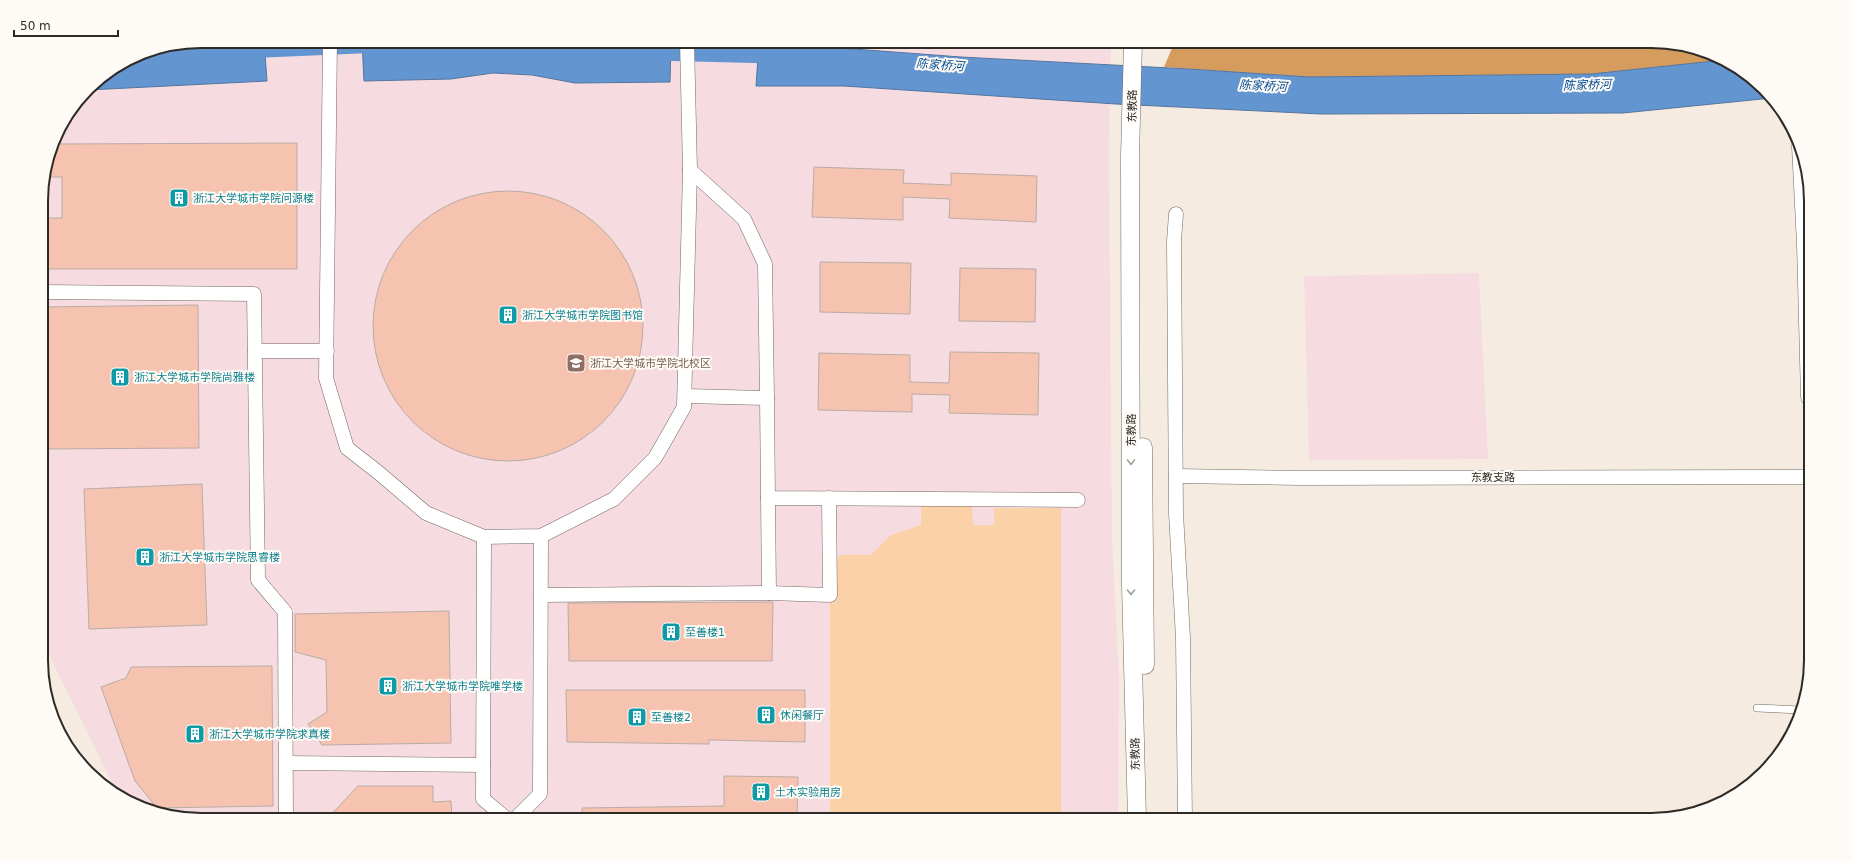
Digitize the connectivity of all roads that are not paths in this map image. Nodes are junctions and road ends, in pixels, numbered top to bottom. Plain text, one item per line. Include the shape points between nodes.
1 (330, 48) edge
2 (688, 48) edge
3 (1133, 48) edge
4 (1143, 48) edge
5 (1135, 156) junction
6 (690, 170) junction
7 (1803, 180) edge
8 (1804, 205) edge
9 (1176, 214) dead end
10 (48, 292) edge
11 (255, 351) junction
12 (327, 351) junction
13 (686, 396) junction
14 (767, 398) junction
15 (1176, 476) junction
16 (1804, 477) edge
17 (768, 498) junction
18 (829, 498) junction
19 (1078, 500) dead end
20 (541, 536) junction
21 (484, 537) junction
22 (770, 593) junction
23 (541, 595) junction
24 (1758, 708) dead end
25 (1796, 710) edge
26 (286, 763) junction
27 (483, 765) junction
28 (286, 813) edge
29 (500, 813) edge
30 (521, 813) edge
31 (1137, 813) edge
32 (1146, 813) edge
33 (1185, 813) edge

1 - 12 street
2 - 6 street
3 - 5 street, 东教路
4 - 5 street, 东教路
5 -> 31 street, 东教路 via 1131,585
5 - 32 street, 东教路
6 - 13 street
6 - 14 street via 744,219 765,264
7 - 8 street
9 - 15 street
10 - 11 street via 254,294
11 - 12 street
11 - 26 street via 258,580 285,612
12 - 21 street via 326,378 347,448 426,514
13 - 14 street
13 - 20 street via 684,407 647,468 614,499
14 - 17 street
15 - 16 street, 东教支路
15 - 33 street via 1183,638
17 - 18 street
17 - 22 street
18 - 19 street
18 - 22 street via 830,595
20 - 21 street
20 - 23 street
21 - 27 street
22 - 23 street
23 - 30 street via 540,794
24 - 25 lane
26 - 27 street
26 - 28 street
27 - 29 street via 483,799

